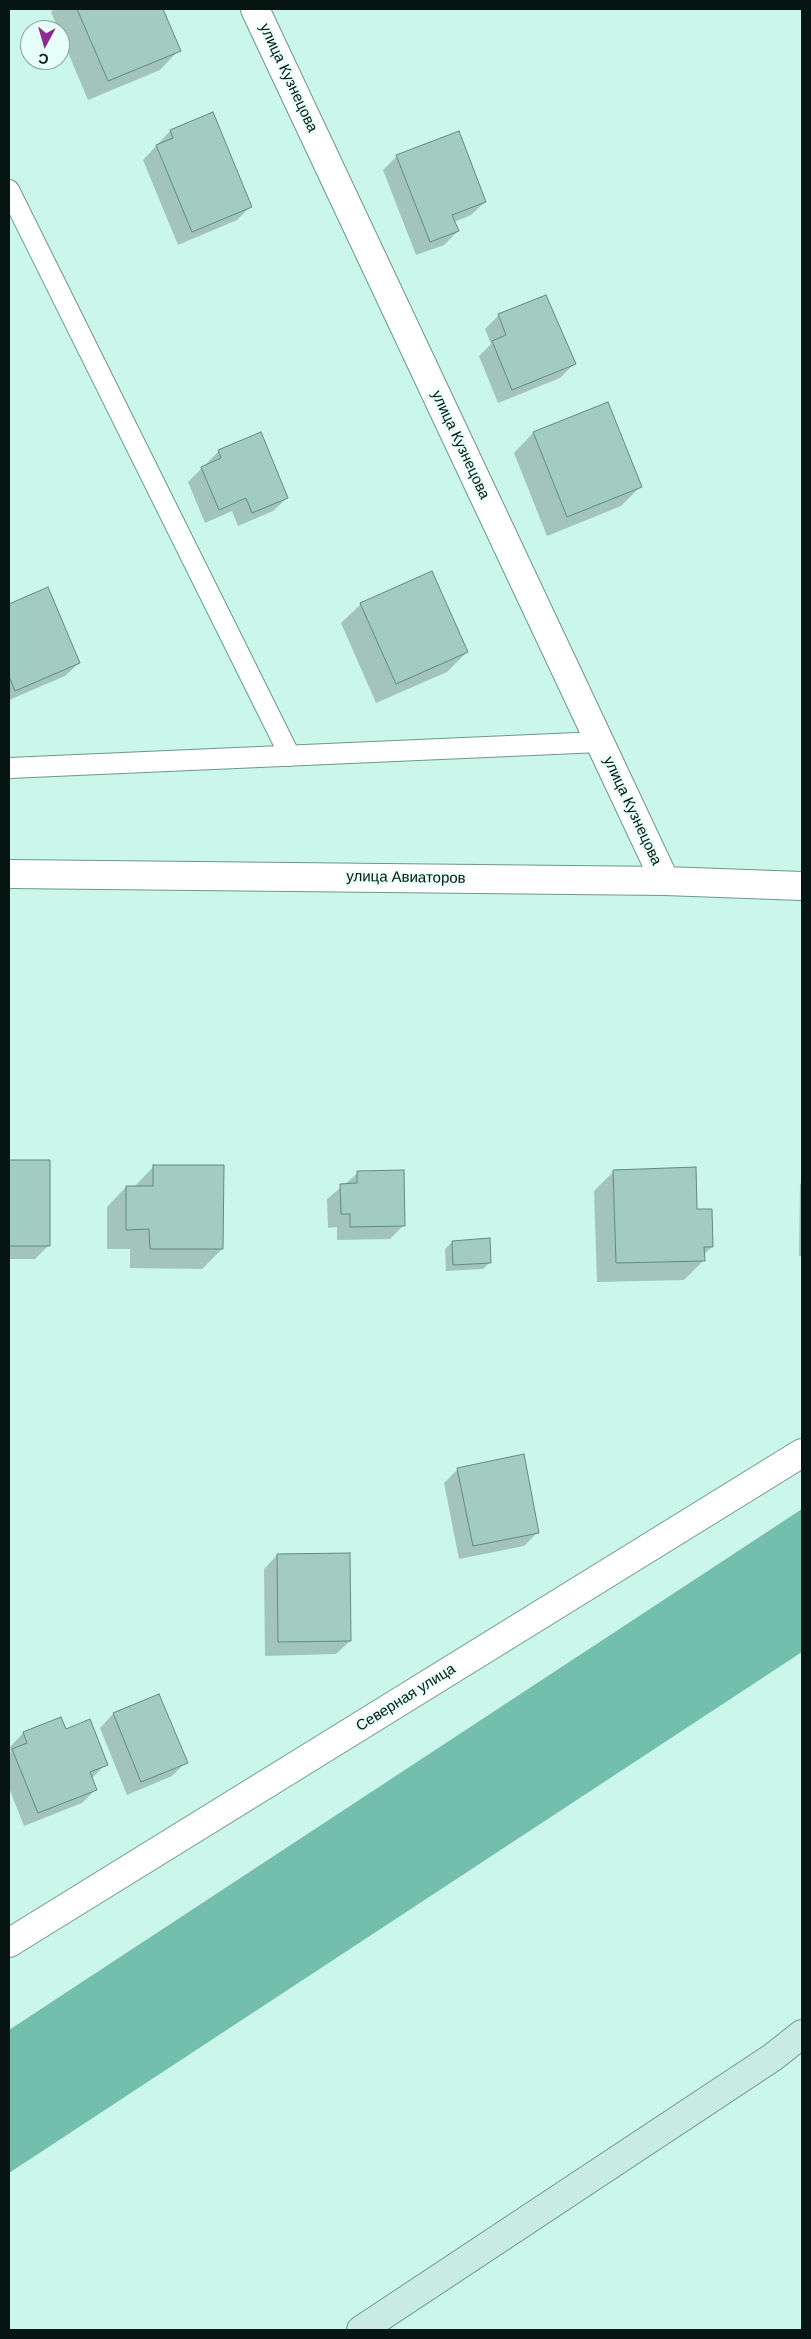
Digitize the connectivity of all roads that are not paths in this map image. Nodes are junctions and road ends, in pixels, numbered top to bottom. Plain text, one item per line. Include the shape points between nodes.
1 (255, 9) edge
2 (9, 190) edge
3 (600, 742) junction
4 (290, 756) junction
5 (9, 768) edge
6 (9, 874) edge
7 (665, 881) junction
8 (802, 886) edge
9 (802, 1454) edge
10 (9, 1943) edge
11 (802, 2034) edge
12 (361, 2330) edge

1 - 3 street, улица Кузнецова
2 - 4 lane
3 - 4 lane
3 - 7 street, улица Кузнецова
4 - 5 lane
6 - 7 street, улица Авиаторов
7 - 8 street, улица Авиаторов
9 - 10 street, Северная улица
11 - 12 main road

